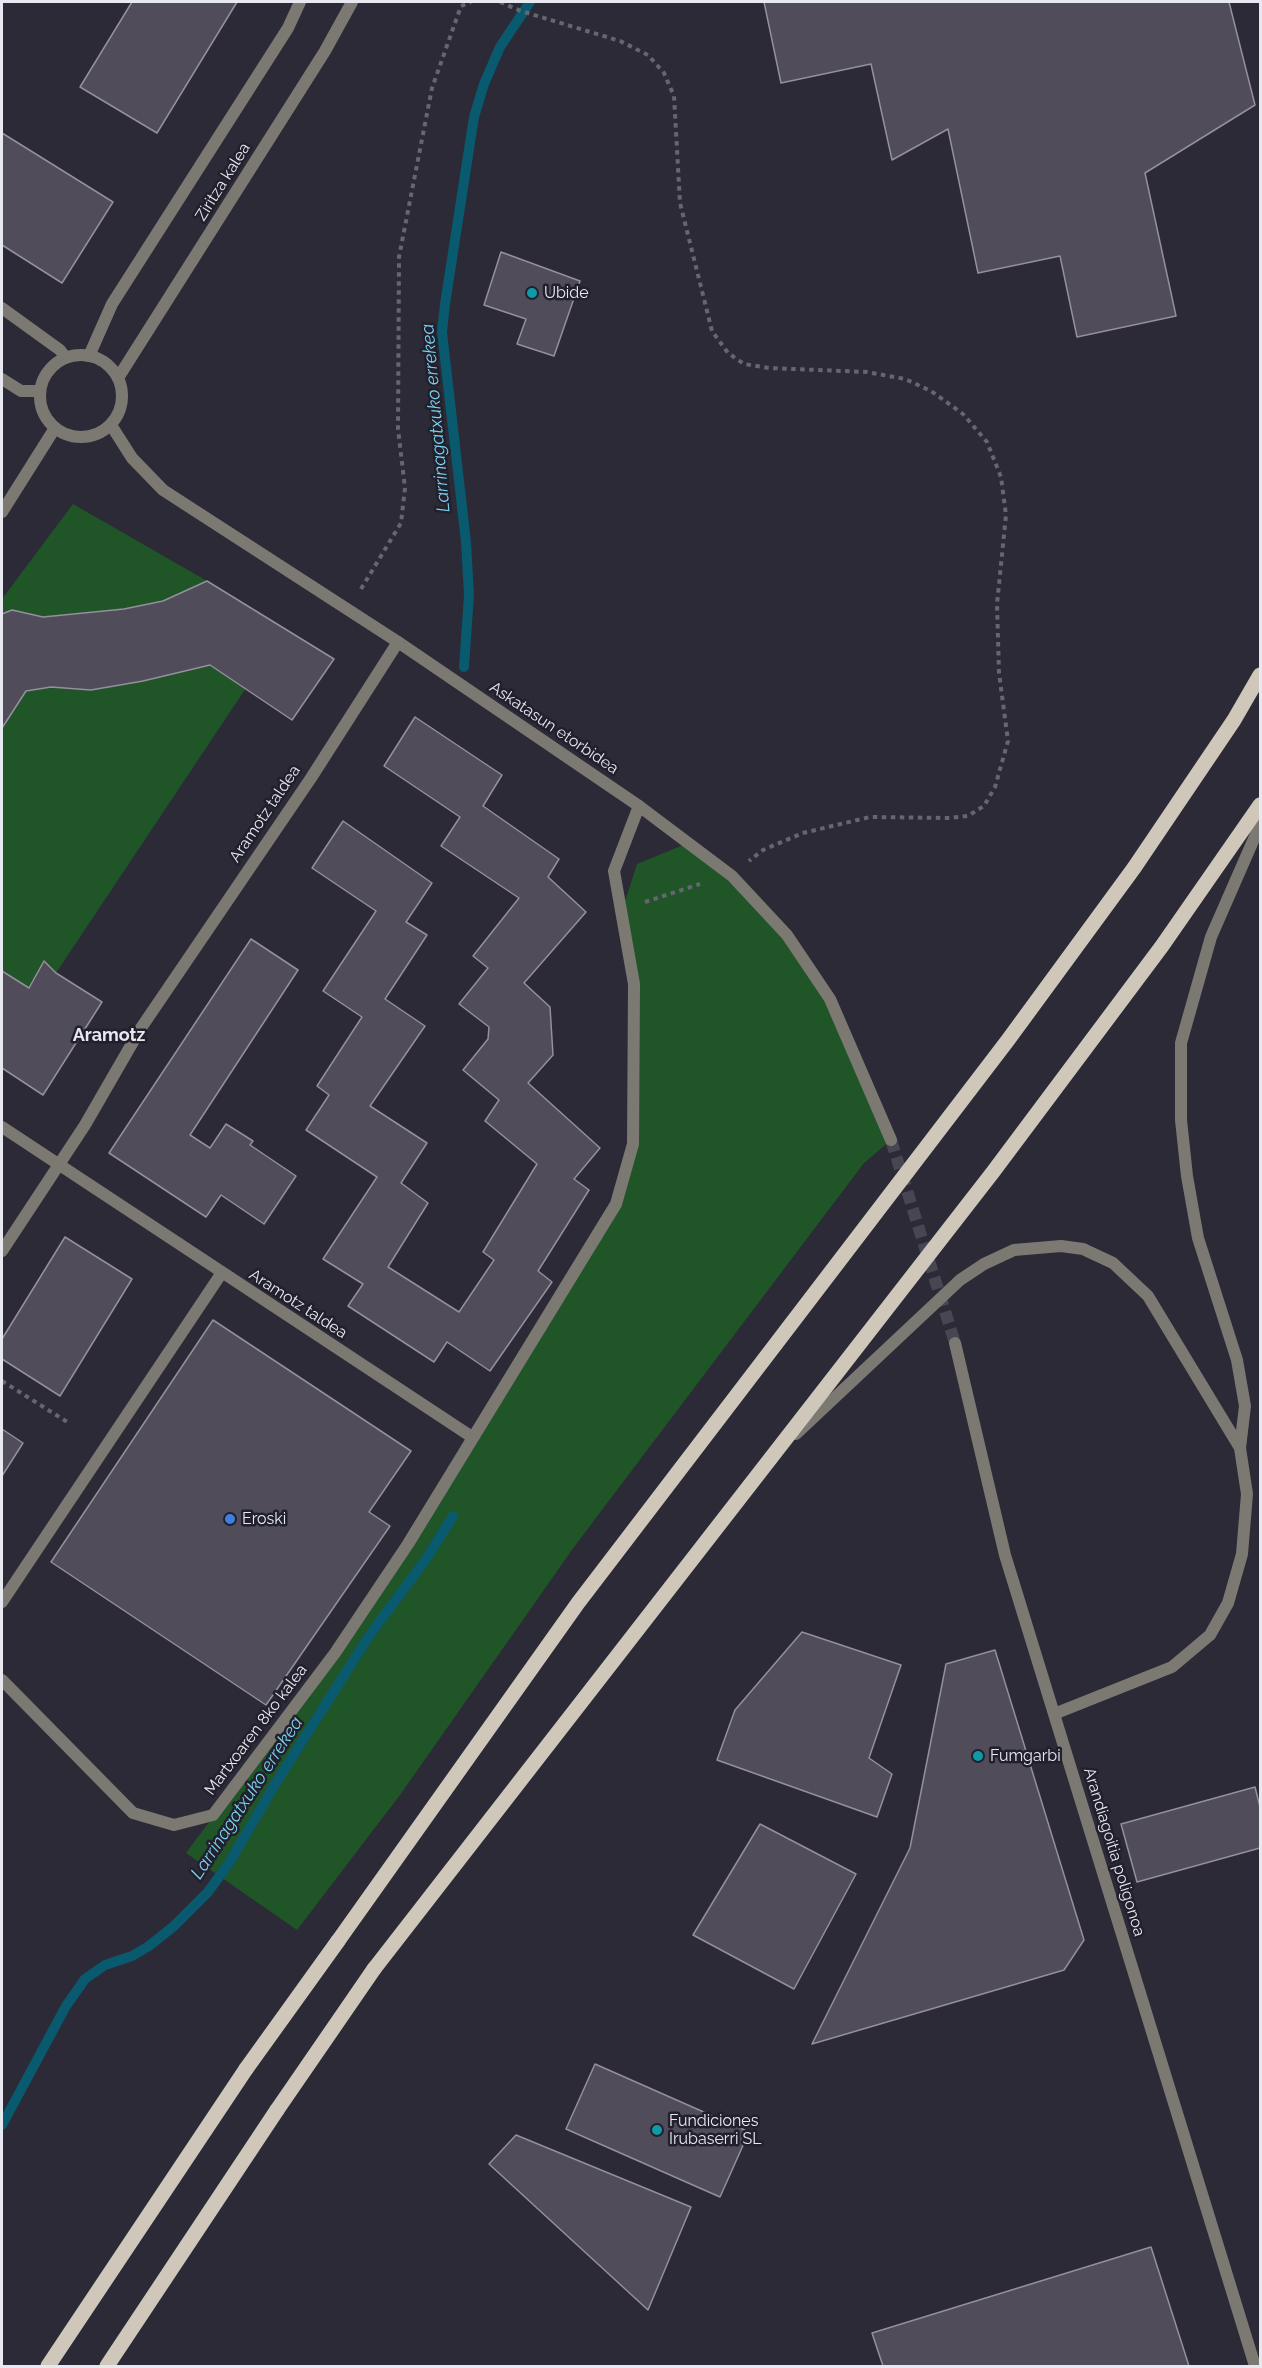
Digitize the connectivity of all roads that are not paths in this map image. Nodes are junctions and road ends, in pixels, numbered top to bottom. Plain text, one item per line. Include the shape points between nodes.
1 (300, 2) edge
2 (342, 2) edge
3 (352, 2) edge
4 (337, 27) junction
5 (2, 308) edge
6 (90, 356) junction
7 (66, 358) junction
8 (118, 378) junction
9 (2, 379) edge
10 (40, 391) junction
11 (111, 425) junction
12 (56, 428) junction
13 (2, 512) edge
14 (398, 642) junction
15 (1260, 675) edge
16 (1260, 805) edge
17 (639, 806) junction
18 (1260, 825) edge
19 (2, 1127) edge
20 (891, 1140) tunnel mouth
21 (58, 1165) junction
22 (2, 1251) edge
23 (221, 1274) junction
24 (955, 1343) tunnel mouth
25 (472, 1437) junction
26 (1240, 1448) junction
27 (768, 1460) junction
28 (2, 1602) edge
29 (2, 1680) edge
30 (1054, 1714) junction
31 (48, 2367) edge
32 (107, 2367) edge
33 (1255, 2367) edge

1 - 6 street, Ziritza kalea via 288,28 112,304
2 - 4 street
3 - 4 street, Ziritza kalea
4 - 8 street, Ziritza kalea
5 - 7 street
6 - 7 street
6 - 8 street via 106,363
7 - 10 street via 49,370
8 - 11 street via 123,398
9 - 10 street via 21,391
10 - 12 street via 43,411
11 - 12 street via 84,436 66,434
11 - 14 street, Askatasun etorbidea via 132,458 163,490
12 - 13 street
14 - 17 street, Askatasun etorbidea
14 - 21 street, Aramotz taldea via 141,1028
15 - 31 main road, bridge via 1134,868 1008,1040 578,1603 246,2069
16 - 27 main road via 1162,946 1037,1114
17 - 20 street, Askatasun etorbidea via 732,876 787,935 830,999
17 - 25 street via 614,871 634,984 631,1154 616,1204
18 - 26 street via 1211,937 1181,1043 1181,1120 1187,1176 1198,1238 1237,1360 1245,1406
19 - 21 street
21 - 22 street
21 - 23 street, Aramotz taldea
23 - 25 street, Aramotz taldea
23 - 28 street
24 - 30 street, Arandiagoitia poligonoa via 1005,1555
25 - 29 street, Martxoaren 8ko kalea via 408,1544 335,1653 213,1815 174,1826 133,1813
26 - 27 street via 1148,1296 1113,1263 1083,1249 1061,1246 1014,1250 960,1281
26 - 30 street via 1247,1494 1242,1554 1228,1603 1210,1635 1172,1667
27 - 32 main road, bridge via 374,1969
30 - 33 street, Arandiagoitia poligonoa

